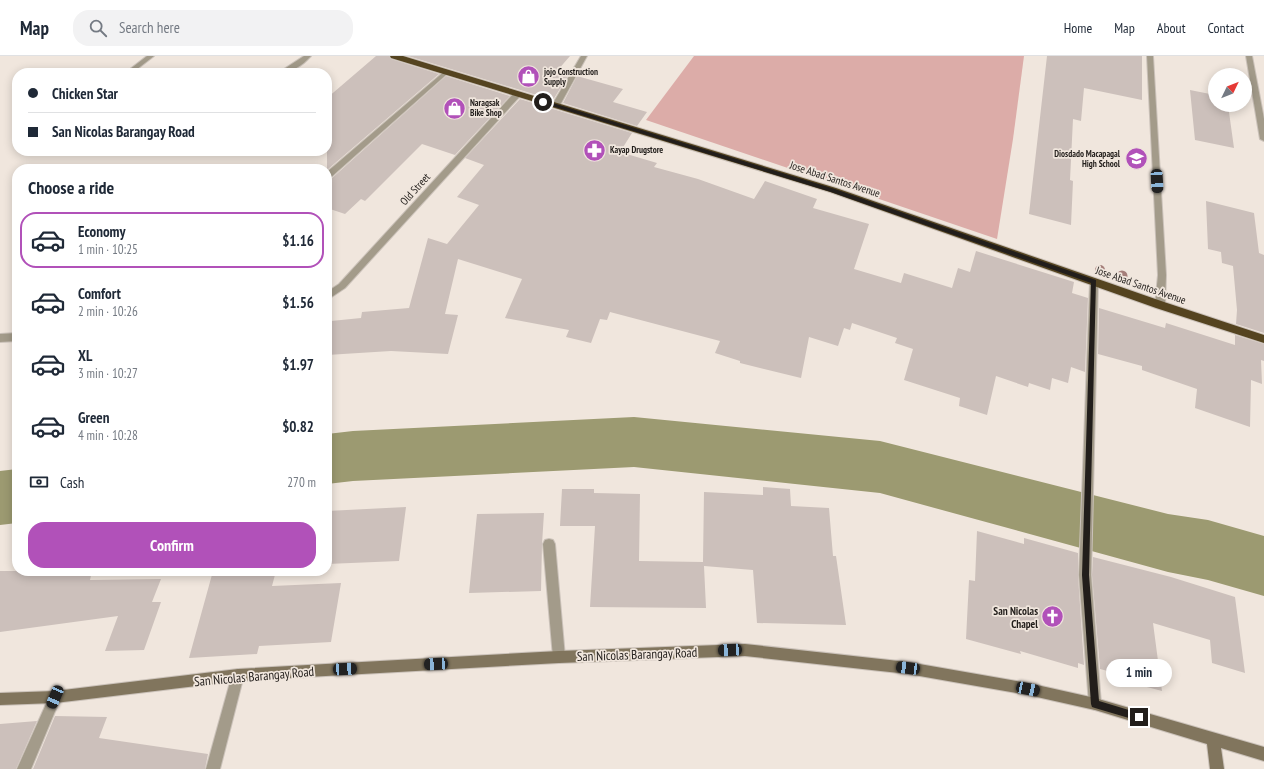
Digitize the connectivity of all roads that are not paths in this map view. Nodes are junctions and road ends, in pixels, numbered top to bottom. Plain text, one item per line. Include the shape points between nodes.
1 (151, 56) edge
2 (308, 56) edge
3 (394, 56) edge
4 (584, 56) edge
5 (1150, 56) edge
6 (1249, 56) edge
7 (135, 68) edge
8 (292, 68) edge
9 (446, 72) junction
10 (518, 94) junction
11 (556, 105) junction
12 (1264, 139) edge
13 (332, 172) edge
14 (1094, 282) junction
15 (332, 293) edge
16 (1160, 305) junction
17 (12, 337) edge
18 (0, 338) edge
19 (1264, 339) edge
20 (549, 544) dead end
21 (559, 657) junction
22 (238, 675) junction
23 (55, 697) junction
24 (0, 699) edge
25 (1095, 704) junction
26 (1213, 739) junction
27 (1264, 754) edge
28 (24, 769) edge
29 (213, 769) edge
30 (1217, 769) edge

1 - 7 street
2 - 8 street
3 - 9 highway, Jose Abad Santos Avenue
4 - 11 street
5 - 16 street via 1162,275
6 - 12 street
9 - 10 highway, Jose Abad Santos Avenue
9 - 13 street
10 - 11 highway, Jose Abad Santos Avenue
10 - 15 street, Old Street via 342,286
11 - 14 highway, Jose Abad Santos Avenue via 833,190
14 - 16 highway, Jose Abad Santos Avenue
14 - 25 street via 1085,575
16 - 19 highway, Jose Abad Santos Avenue
17 - 18 street
20 - 21 street
21 - 22 street, San Nicolas Barangay Road
21 - 25 street, San Nicolas Barangay Road via 745,650 908,668 1028,689
22 - 23 street, San Nicolas Barangay Road
22 - 29 street
23 - 24 street, San Nicolas Barangay Road
23 - 28 street
25 - 26 street, San Nicolas Barangay Road
26 - 27 street, San Nicolas Barangay Road
26 - 30 street

